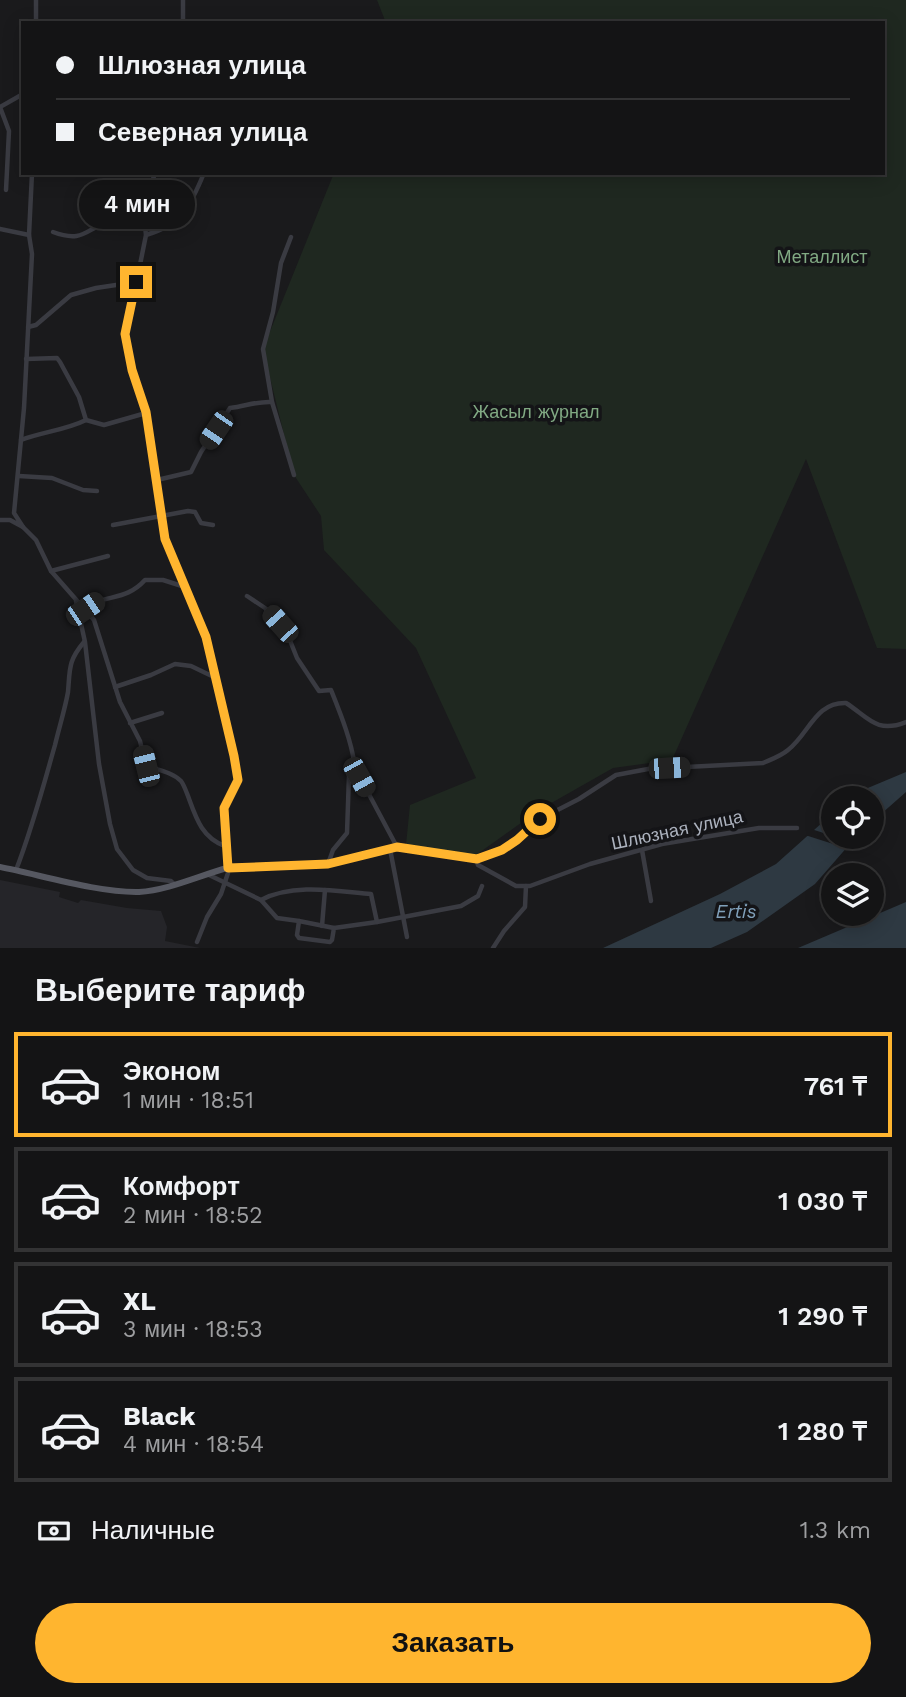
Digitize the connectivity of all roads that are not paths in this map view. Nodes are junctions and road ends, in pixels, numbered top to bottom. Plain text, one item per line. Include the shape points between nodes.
1 (37, 0) edge
2 (183, 0) edge
3 (36, 21) edge
4 (183, 21) edge
5 (21, 95) edge
6 (0, 107) edge
7 (32, 175) edge
8 (154, 175) edge
9 (203, 175) edge
10 (6, 190) dead end
11 (144, 224) junction
12 (0, 229) edge
13 (53, 232) dead end
14 (29, 235) junction
15 (146, 235) junction
16 (291, 237) dead end
17 (136, 282) junction
18 (28, 327) junction
19 (26, 359) junction
20 (272, 402) junction
21 (146, 412) junction
22 (86, 420) junction
23 (21, 440) junction
24 (19, 475) junction
25 (294, 475) dead end
26 (157, 480) junction
27 (97, 491) dead end
28 (162, 515) junction
29 (0, 520) edge
30 (113, 525) dead end
31 (213, 525) dead end
32 (23, 527) junction
33 (108, 556) dead end
34 (51, 570) junction
35 (186, 587) junction
36 (247, 596) dead end
37 (76, 600) junction
38 (85, 609) junction
39 (80, 614) junction
40 (85, 642) junction
41 (216, 678) junction
42 (115, 687) junction
43 (162, 713) dead end
44 (906, 722) edge
45 (130, 723) junction
46 (355, 768) junction
47 (797, 828) dead end
48 (225, 846) junction
49 (397, 847) junction
50 (390, 848) junction
51 (642, 850) junction
52 (477, 859) junction
53 (328, 864) junction
54 (0, 867) edge
55 (228, 868) junction
56 (16, 870) junction
57 (207, 873) junction
58 (225, 883) junction
59 (174, 884) junction
60 (482, 886) dead end
61 (526, 886) junction
62 (325, 890) junction
63 (261, 900) junction
64 (651, 901) dead end
65 (404, 916) junction
66 (299, 921) junction
67 (377, 922) junction
68 (322, 926) junction
69 (334, 928) junction
70 (407, 937) dead end
71 (197, 942) dead end
72 (493, 948) edge

1 - 3 street
2 - 4 street
5 - 6 street
6 - 10 street via 9,131
7 - 14 street
8 - 11 street via 146,195
9 - 15 street via 180,219
11 - 13 street via 117,220 80,237
11 - 15 street
12 - 14 street
14 - 18 street
15 - 17 street
16 - 20 street via 263,349
17 - 18 street via 71,295
17 - 21 street via 125,334
18 - 19 street
19 - 22 street via 57,358
19 - 23 street
20 - 25 street
20 - 26 street via 230,408 191,471
21 - 22 street via 104,425
21 - 26 street
22 - 23 street
23 - 24 street
24 - 27 street via 52,478 83,491
24 - 32 street via 14,513
26 - 28 street
28 - 30 street
28 - 31 street via 194,512 201,523
28 - 35 street via 165,539
29 - 32 street
32 - 34 street via 36,540
33 - 34 street
34 - 37 street
35 - 38 street via 145,580 131,593 97,601
35 - 41 street
36 - 46 street via 280,624 319,691 331,690 353,748
37 - 38 street
37 - 39 street
38 - 39 street
38 - 42 street via 94,621
39 - 40 street
40 - 56 street via 68,670 68,693 54,747
40 - 59 street via 99,764 117,849 147,878
41 - 42 street via 175,664
41 - 48 street via 238,780 224,808
42 - 45 street
43 - 45 street
44 - 52 street via 873,724 846,703 831,705 776,758 616,775 540,819 502,850
45 - 48 street via 146,766 182,783 207,835
46 - 49 street
46 - 53 street via 349,775 347,833
47 - 51 street, Шлюзная улица via 759,828
48 - 55 street
49 - 50 street
49 - 52 street
50 - 53 street
50 - 65 street
51 - 61 street, Шлюзная улица
51 - 64 street
52 - 61 street via 478,865 516,886
53 - 55 street
54 - 56 main road
55 - 57 main road
55 - 58 street
56 - 59 main road via 138,892
57 - 58 street
57 - 59 main road
58 - 63 street
58 - 71 street
60 - 65 street via 478,896 461,906
61 - 72 street via 525,907
62 - 63 street via 273,894
62 - 67 street via 370,894
62 - 68 street
63 - 66 street via 277,918
65 - 67 street
65 - 70 street
66 - 68 street
66 - 69 street via 299,938 330,942
67 - 69 street
68 - 69 street

